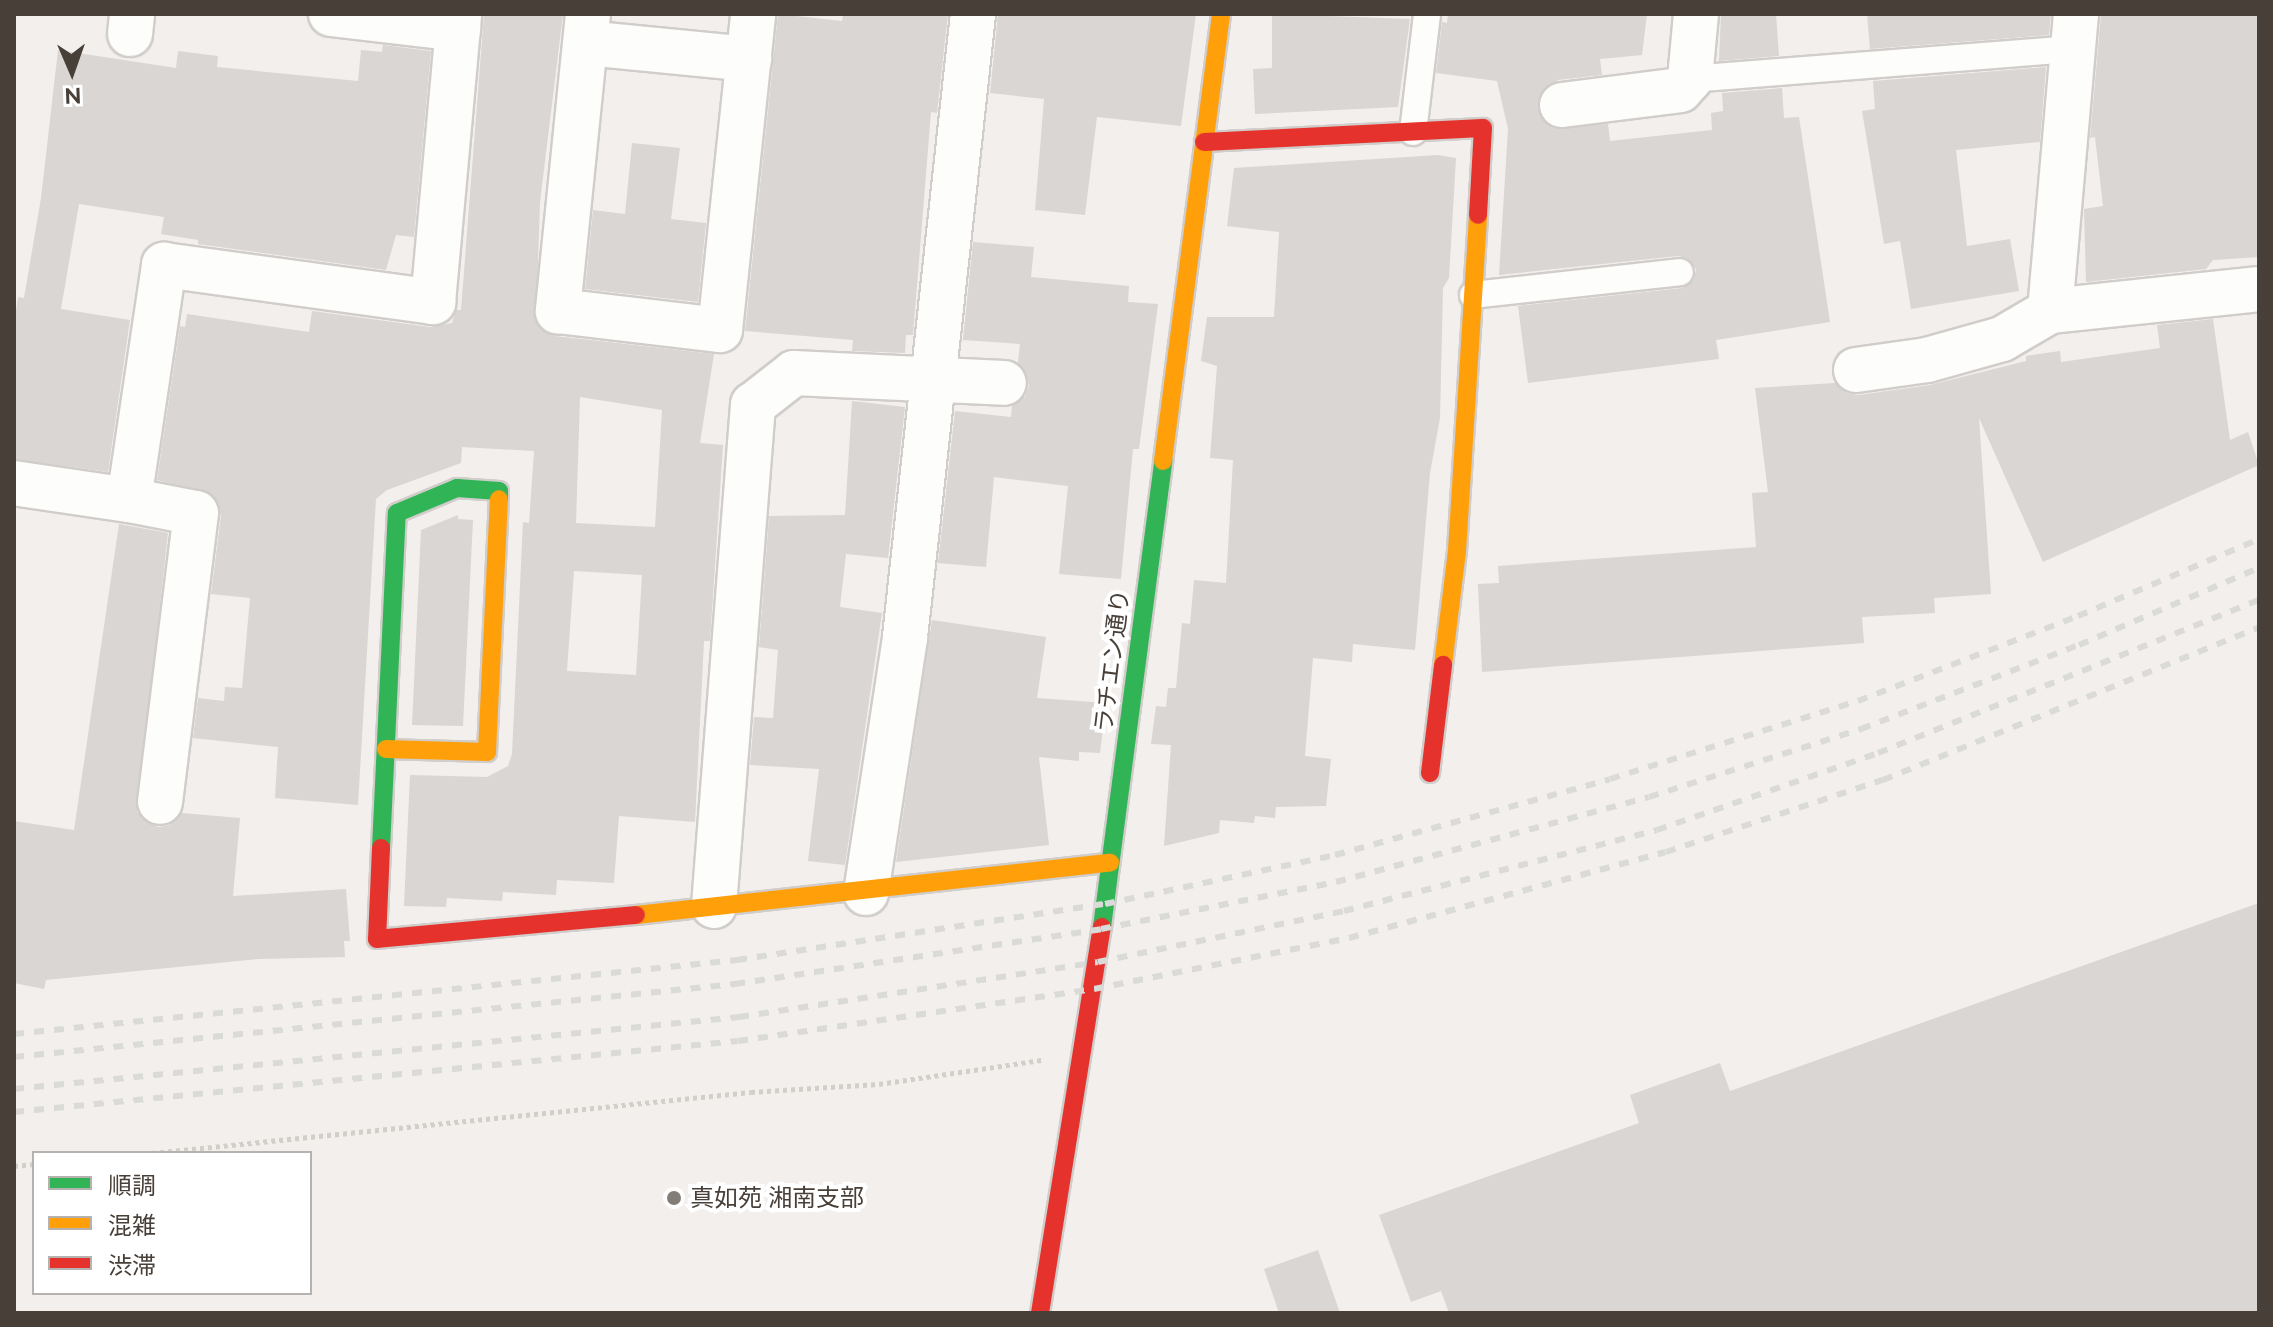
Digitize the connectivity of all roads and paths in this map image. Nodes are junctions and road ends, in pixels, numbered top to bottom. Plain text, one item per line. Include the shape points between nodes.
1 (331, 14) edge
2 (753, 14) edge
3 (973, 14) edge
4 (1221, 14) edge
5 (1427, 14) edge
6 (1696, 14) edge
7 (459, 22) edge
8 (587, 28) edge
9 (2074, 31) edge
10 (749, 59) junction
11 (1690, 79) junction
12 (1562, 105) dead end
13 (1413, 132) junction
14 (1204, 142) junction
15 (1680, 272) dead end
16 (2259, 289) edge
17 (1473, 295) junction
18 (2050, 311) junction
19 (1856, 370) dead end
20 (934, 380) junction
21 (1004, 383) dead end
22 (14, 483) edge
23 (129, 500) junction
24 (386, 749) junction
25 (1430, 773) dead end
26 (160, 802) dead end
27 (1110, 863) junction
28 (866, 893) junction
29 (714, 906) junction
30 (1086, 1052) junction
31 (172, 1151) edge
32 (1040, 1313) edge

1 - 7 street
2 - 10 street
3 - 20 street
4 - 14 street, ラチエン通り
5 - 13 lane
6 - 11 street
7 - 23 street via 433,302 164,265
8 - 10 street
8 - 10 street via 558,311 720,330
9 - 11 lane
9 - 18 street
11 - 12 street via 1680,90
13 - 14 street
13 - 17 street via 1483,128
14 - 27 street, ラチエン通り
15 - 17 lane
16 - 18 street
17 - 25 street via 1457,551
18 - 19 street via 2002,339 1927,360
20 - 21 street
20 - 28 street via 905,637
20 - 29 street via 794,373 753,405
22 - 23 street
23 - 26 street via 196,513
24 - 24 street via 487,752 499,491 457,488 397,513
24 - 29 street via 377,939
27 - 28 street
27 - 30 street, ラチエン通り
28 - 29 street
30 - 31 path via 879,1084 751,1092
30 - 32 street, ラチエン通り

